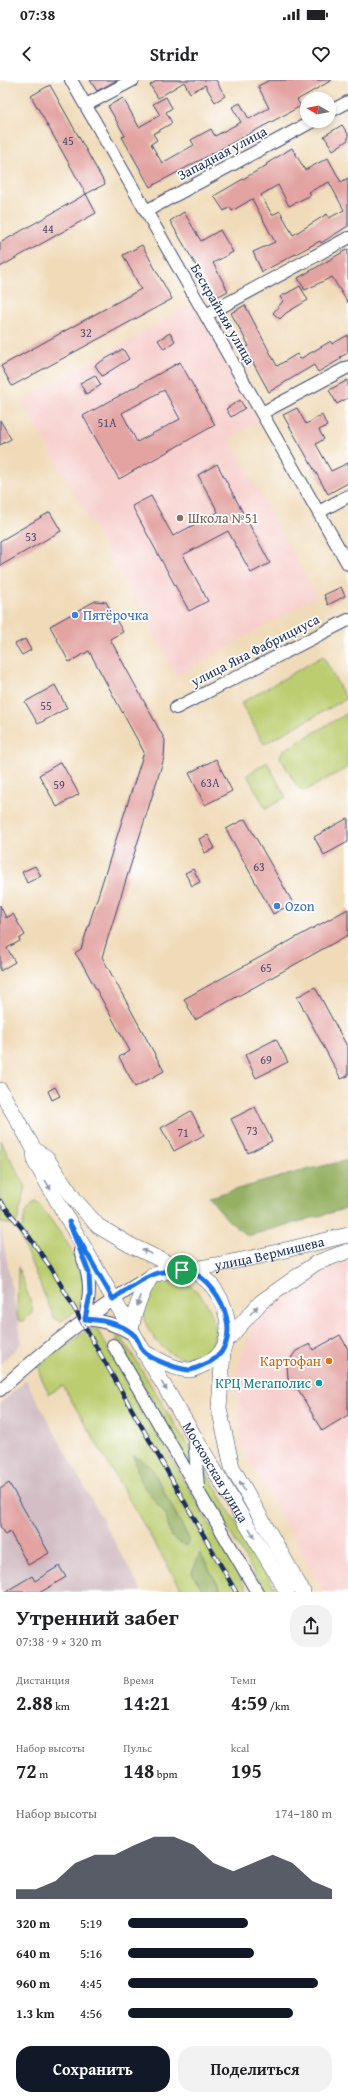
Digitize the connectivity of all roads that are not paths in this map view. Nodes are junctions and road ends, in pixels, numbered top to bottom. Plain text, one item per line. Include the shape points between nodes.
1 (71, 80) edge
2 (133, 80) edge
3 (348, 102) edge
4 (86, 105) junction
5 (336, 108) edge
6 (300, 128) edge
7 (146, 211) junction
8 (348, 238) edge
9 (206, 315) junction
10 (348, 367) edge
11 (262, 413) junction
12 (348, 496) edge
13 (319, 512) junction
14 (348, 564) edge
15 (348, 620) edge
16 (176, 708) dead end
17 (0, 1090) edge
18 (34, 1149) junction
19 (69, 1222) junction
20 (348, 1235) edge
21 (348, 1251) edge
22 (185, 1270) junction
23 (152, 1275) junction
24 (113, 1299) junction
25 (85, 1319) junction
26 (133, 1333) junction
27 (113, 1345) dead end
28 (226, 1345) junction
29 (144, 1352) junction
30 (0, 1390) edge
31 (194, 1436) junction
32 (198, 1491) junction
33 (257, 1592) edge
34 (286, 1592) edge
35 (303, 1592) edge

1 - 4 street, Бескрайняя улица
2 - 4 street
3 - 5 street
4 - 7 street, Бескрайняя улица
6 - 7 street, Западная улица
7 - 9 street, Бескрайняя улица
8 - 9 street
9 - 11 street, Бескрайняя улица
10 - 11 street
11 - 13 street, Бескрайняя улица
12 - 13 street
13 - 14 street, Бескрайняя улица
15 - 16 street, улица Яна Фабрициуса
17 - 18 main road
18 -> 19 main road via 35,1162
22 -> 18 main road via 130,1245 98,1226 75,1200 47,1159
19 - 24 main road
19 - 25 street via 89,1273 90,1295
20 - 22 main road, улица Вермишева via 252,1258
28 -> 21 main road, улица Вермишева via 261,1302 316,1263
22 - 23 main road
22 - 28 main road via 207,1281 222,1301 228,1327
23 - 24 street
23 -> 26 main road via 142,1292 134,1315
24 - 25 street
24 - 26 main road
25 - 26 street via 119,1325
25 - 30 street
26 - 29 main road
27 - 32 street
28 - 29 main road via 211,1362 190,1370 166,1364
35 -> 28 main road, Московская улица via 232,1467 219,1408
29 -> 31 main road, Московская улица
31 - 32 street
31 -> 34 main road, Московская улица
32 - 33 street

